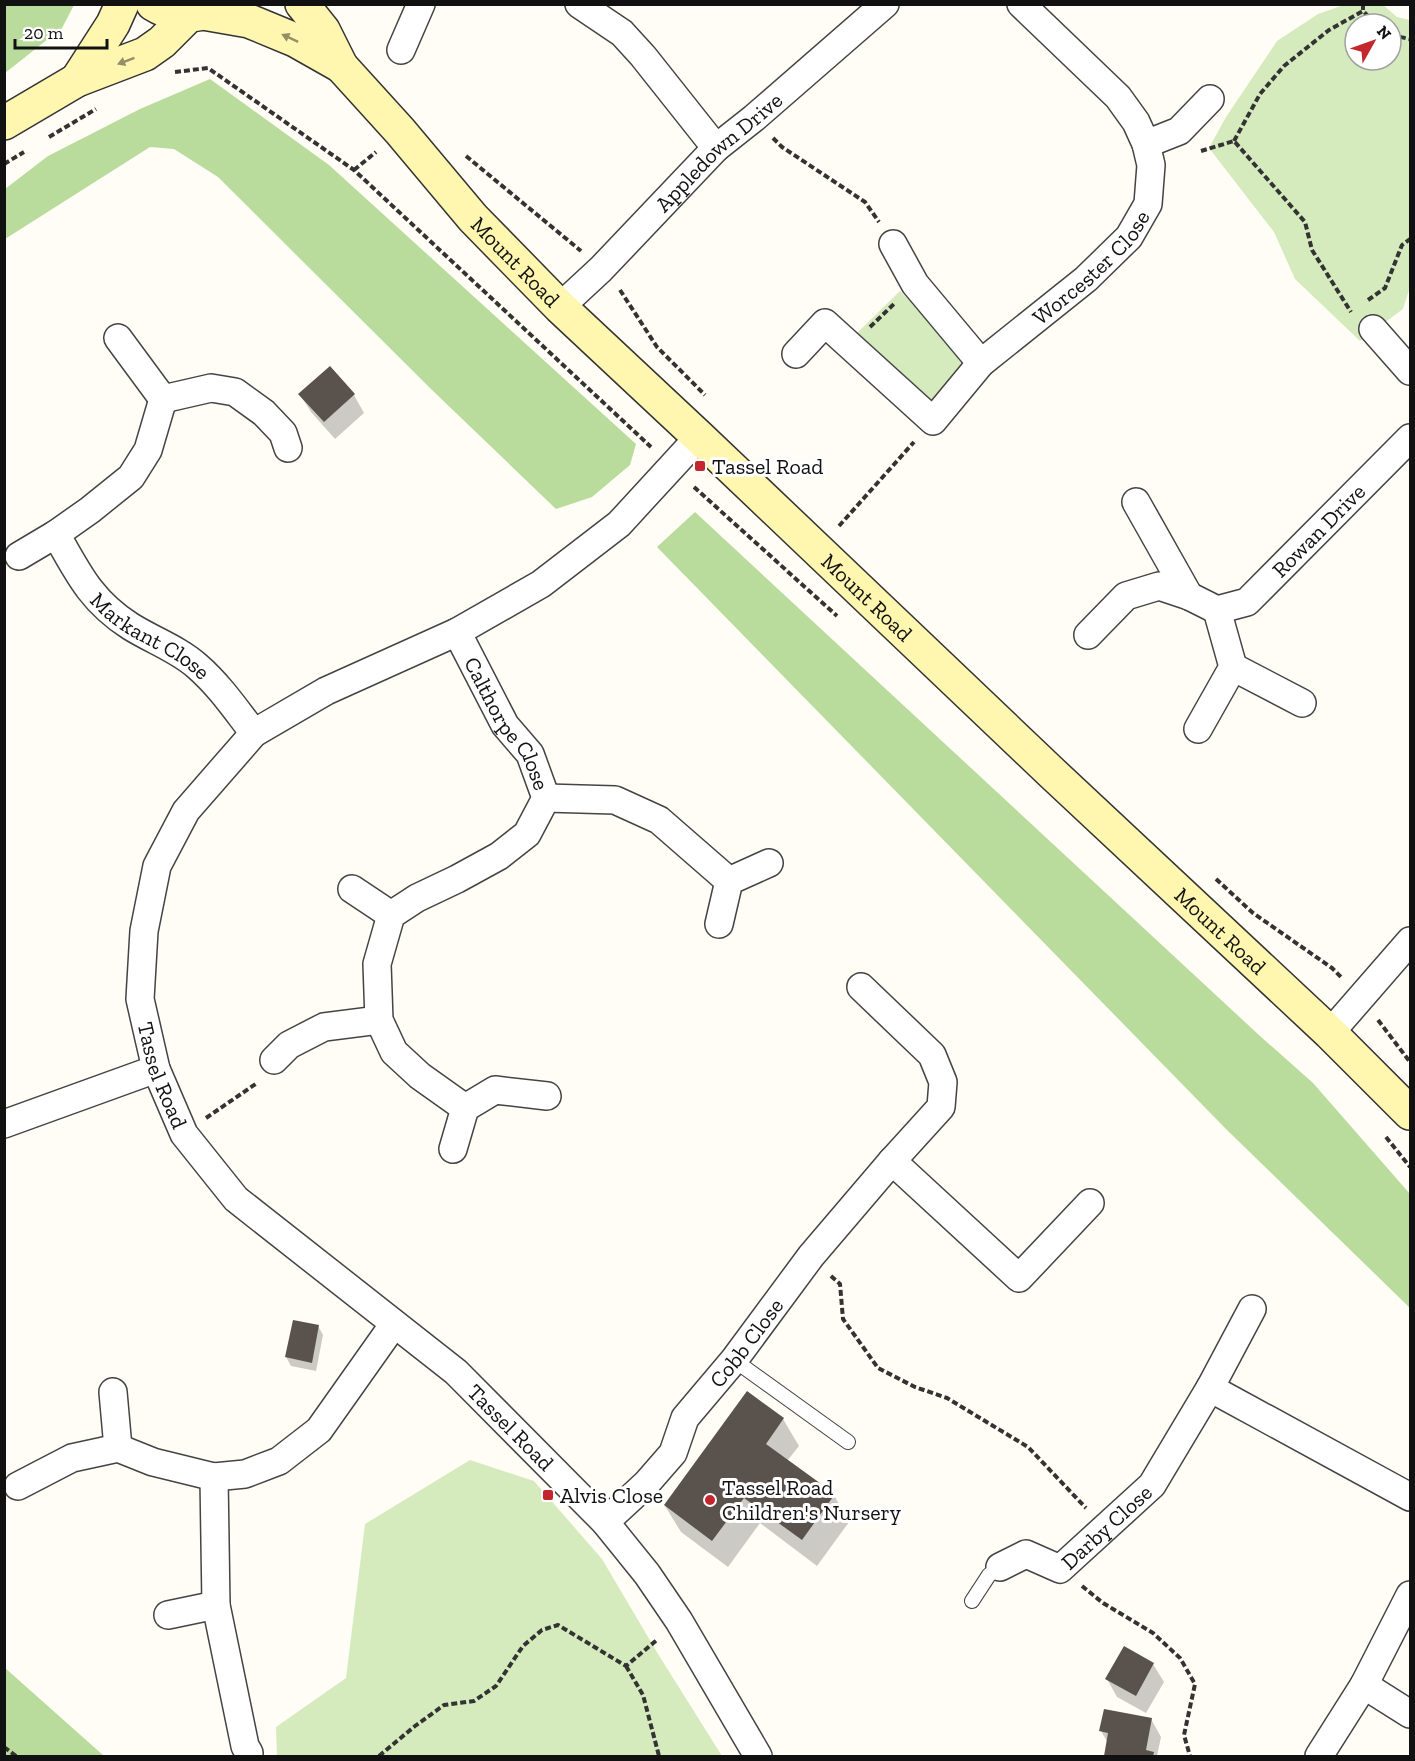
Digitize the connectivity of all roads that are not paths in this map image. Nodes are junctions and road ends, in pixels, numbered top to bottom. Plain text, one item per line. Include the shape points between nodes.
1 (122, 4) edge
2 (153, 4) edge
3 (302, 4) edge
4 (421, 4) edge
5 (579, 4) edge
6 (885, 4) edge
7 (1021, 4) edge
8 (204, 11) edge
9 (402, 50) dead end
10 (341, 66) junction
11 (77, 80) junction
12 (1210, 99) dead end
13 (4, 123) edge
14 (716, 148) junction
15 (1148, 155) junction
16 (893, 244) road end
17 (560, 307) junction
18 (1373, 329) road end
19 (118, 338) dead end
20 (796, 354) dead end
21 (981, 363) junction
22 (1410, 371) edge
23 (163, 399) junction
24 (699, 437) junction
25 (1410, 438) edge
26 (288, 448) dead end
27 (1136, 502) dead end
28 (57, 534) junction
29 (12, 558) edge
30 (1189, 596) junction
31 (1217, 610) junction
32 (457, 632) junction
33 (1088, 635) dead end
34 (1233, 667) junction
35 (1302, 703) dead end
36 (1198, 729) dead end
37 (254, 733) junction
38 (546, 798) junction
39 (769, 863) dead end
40 (729, 881) junction
41 (352, 889) dead end
42 (391, 915) junction
43 (719, 924) dead end
44 (1410, 941) edge
45 (861, 987) dead end
46 (379, 1020) junction
47 (1330, 1033) junction
48 (274, 1060) road end
49 (156, 1069) junction
50 (547, 1095) dead end
51 (465, 1108) junction
52 (1410, 1113) edge
53 (4, 1124) edge
54 (453, 1149) dead end
55 (892, 1161) junction
56 (1090, 1203) dead end
57 (1252, 1309) dead end
58 (394, 1323) junction
59 (734, 1360) junction
60 (1210, 1388) junction
61 (113, 1392) dead end
62 (848, 1442) dead end
63 (118, 1448) junction
64 (214, 1477) junction
65 (11, 1491) edge
66 (1410, 1497) edge
67 (605, 1522) junction
68 (1000, 1567) joint
69 (1410, 1595) edge
70 (972, 1601) dead end
71 (216, 1605) junction
72 (168, 1616) dead end
73 (1364, 1684) junction
74 (1410, 1714) edge
75 (249, 1753) dead end
76 (758, 1756) edge
77 (1319, 1756) edge

1 - 11 street
2 - 8 street, Mount Road via 165,12
3 - 10 street, Mount Road via 323,30
4 - 9 street
5 - 14 street via 622,33
6 - 14 street, Appledown Drive
7 - 15 street via 1118,97 1136,122
10 -> 8 street, Mount Road via 295,40 249,21
8 -> 11 street via 145,54
10 - 17 street, Mount Road via 473,218
11 - 13 street
12 - 15 street
14 - 17 street, Appledown Drive
15 - 21 street, Worcester Close via 1148,204 1129,237 1086,279
16 - 21 street via 915,284
17 - 24 street, Mount Road
18 - 22 street
19 - 23 street
20 - 21 street, Worcester Close via 825,323 933,421
23 - 26 street via 212,388 235,392 283,433
23 - 28 street via 148,450 131,477
24 - 32 street, Tassel Road via 619,524 541,584
24 - 47 street, Mount Road
25 - 31 street, Rowan Drive via 1247,602
27 - 30 street
28 - 29 street
28 - 37 street, Markant Close via 87,588 106,609 196,664
30 - 31 street
30 - 33 street via 1159,586 1126,596
31 - 34 street
32 - 37 street, Tassel Road via 327,691
32 - 38 street, Calthorpe Close via 505,725 530,754
34 - 35 street
34 - 36 street
37 - 49 street, Tassel Road via 186,811 157,866 144,932 140,999
38 - 40 street via 615,800 659,820
38 - 42 street, Calthorpe Close via 527,834 499,856
39 - 40 street
40 - 43 street
41 - 42 street
42 - 46 street via 377,964
44 - 47 street
45 - 55 street, Cobb Close via 932,1055 943,1082 941,1107
46 - 48 street via 324,1027 289,1045
46 - 51 street via 394,1052
47 - 52 street, Mount Road
49 - 53 street
49 - 58 street, Tassel Road via 184,1134 236,1199
50 - 51 street via 495,1090
51 - 54 street
55 - 56 street via 1019,1278
55 - 59 street, Cobb Close via 812,1256
57 - 60 street, Darby Close
58 - 64 street via 319,1430 279,1461 245,1474
58 - 67 street, Tassel Road via 456,1372
59 - 62 lane
59 - 67 street, Cobb Close via 685,1418 673,1453
60 - 66 street
60 - 68 street, Darby Close via 1152,1485 1060,1569 1026,1554
61 - 63 street
63 - 64 street via 153,1462
63 - 65 street via 72,1458
64 - 71 street
67 - 76 street, Tassel Road via 679,1621
68 - 70 lane, Darby Close via 989,1575
69 - 73 street
71 - 72 street
71 - 75 street
73 - 74 street
73 - 77 street

